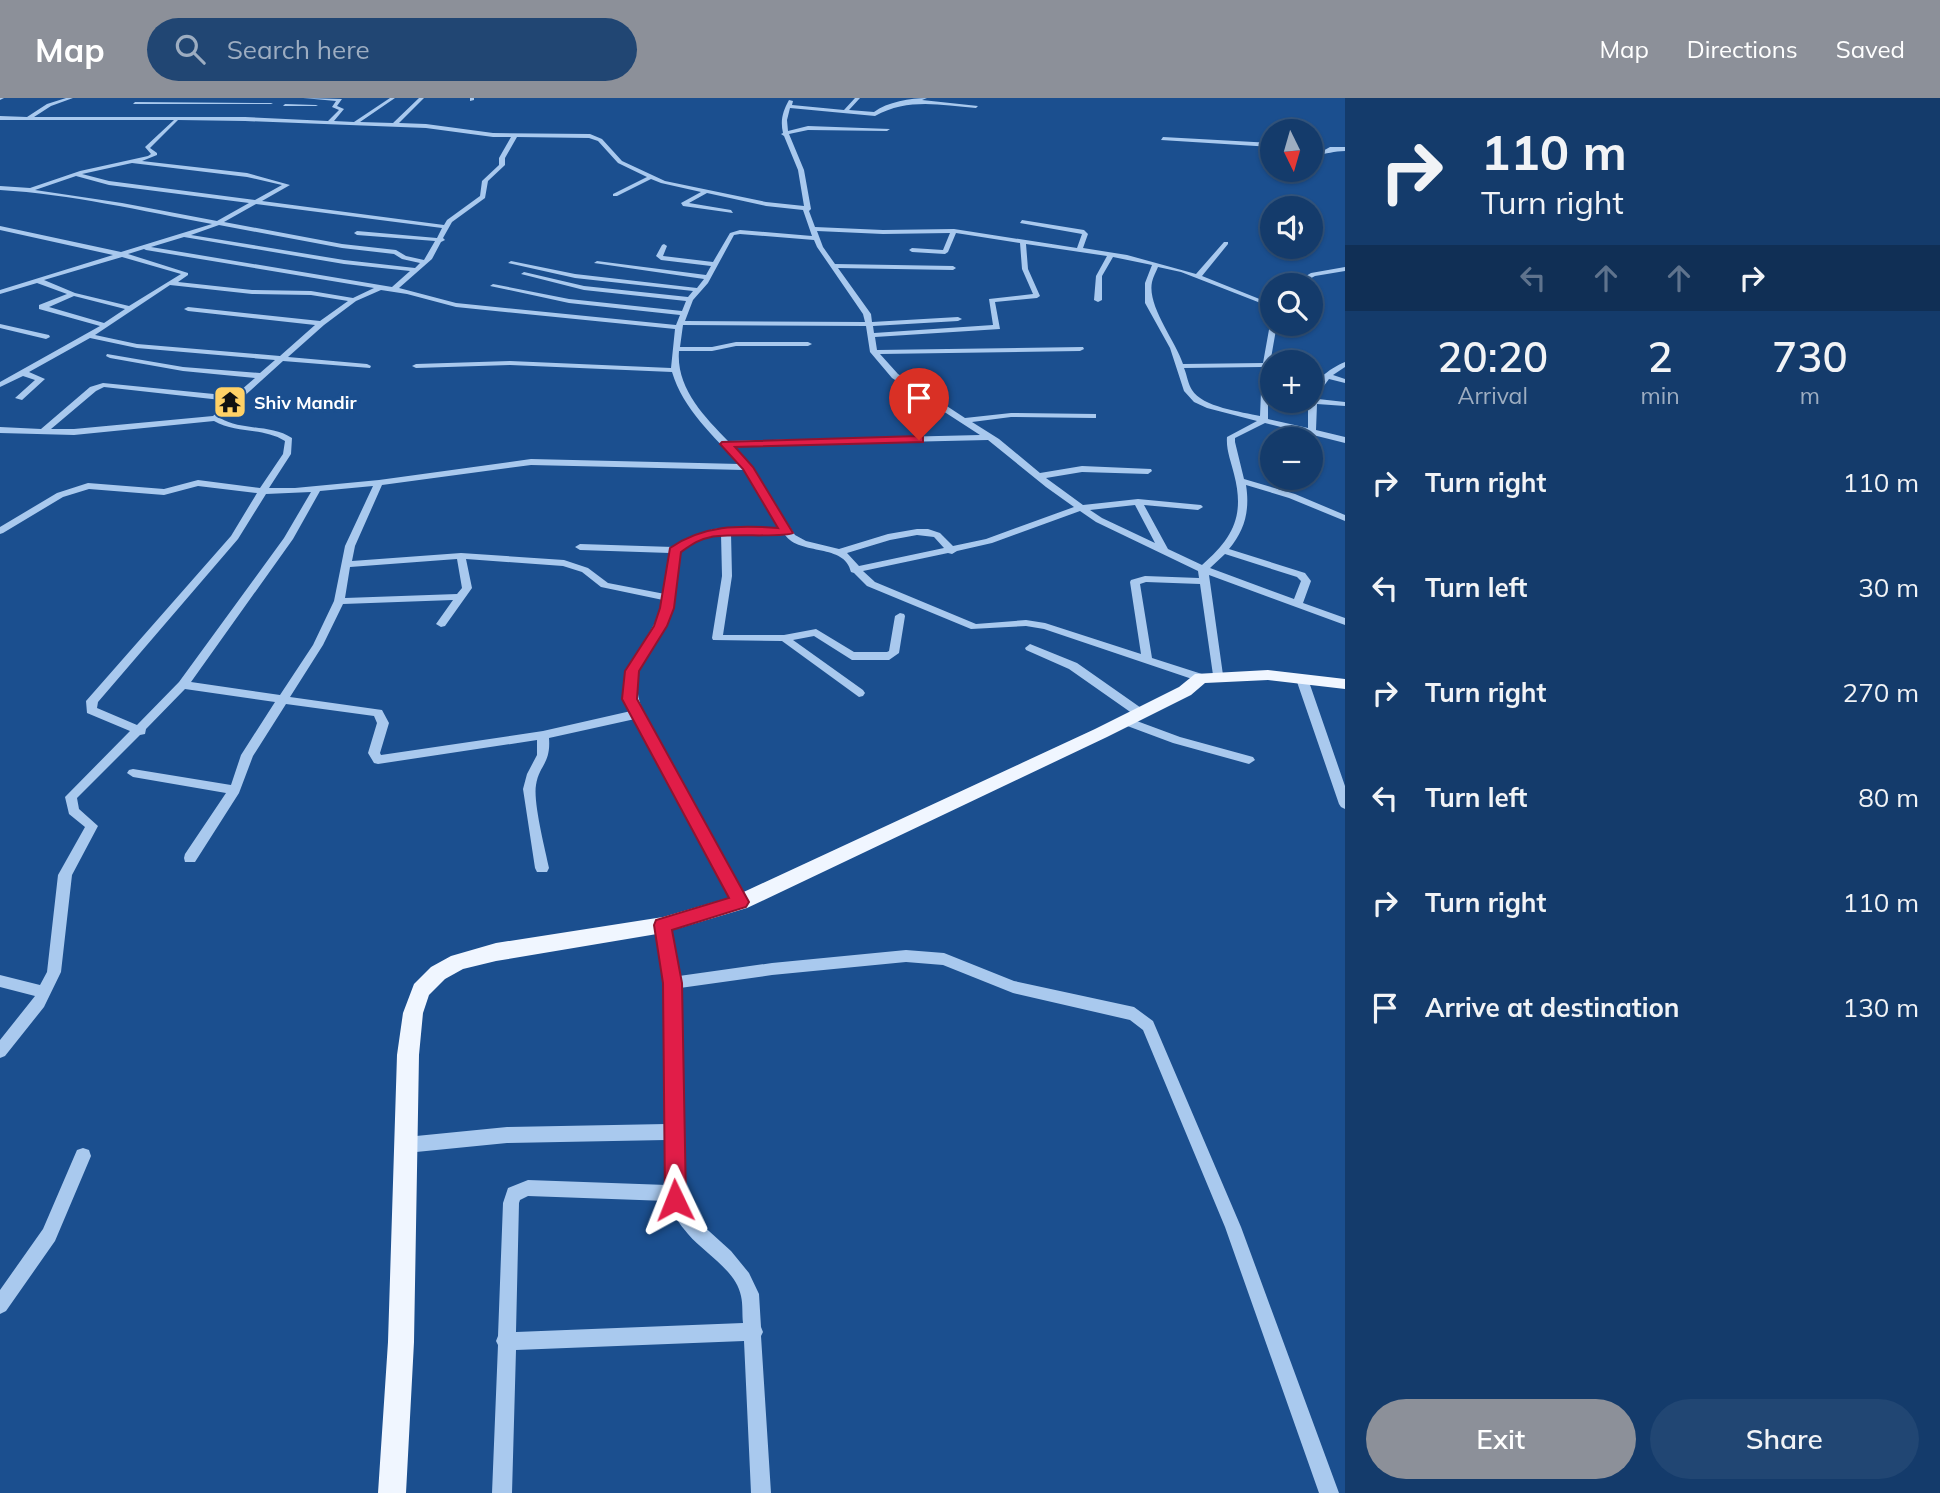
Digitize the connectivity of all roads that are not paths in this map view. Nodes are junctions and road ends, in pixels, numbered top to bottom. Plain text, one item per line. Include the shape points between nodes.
1 (71, 98) edge
2 (277, 98) edge
3 (305, 98) edge
4 (393, 98) edge
5 (413, 98) edge
6 (422, 98) edge
7 (783, 98) edge
8 (858, 98) edge
9 (925, 98) edge
10 (913, 101) junction
11 (791, 102) edge
12 (135, 103) dead end
13 (271, 104) junction
14 (285, 105) junction
15 (334, 107) junction
16 (976, 107) dead end
17 (845, 111) junction
18 (0, 118) edge
19 (28, 118) junction
20 (264, 120) junction
21 (176, 121) junction
22 (328, 122) junction
23 (355, 124) junction
24 (394, 125) junction
25 (887, 129) dead end
26 (784, 134) junction
27 (515, 135) junction
28 (1163, 139) dead end
29 (1260, 144) edge
30 (1345, 149) edge
31 (1323, 153) edge
32 (1323, 154) edge
33 (1345, 158) edge
34 (132, 161) junction
35 (75, 174) junction
36 (650, 177) junction
37 (0, 188) edge
38 (27, 191) junction
39 (705, 192) junction
40 (615, 195) dead end
41 (257, 202) junction
42 (808, 209) junction
43 (731, 212) dead end
44 (1022, 222) dead end
45 (218, 224) junction
46 (447, 224) junction
47 (0, 228) edge
48 (954, 231) junction
49 (357, 233) dead end
50 (817, 233) junction
51 (186, 236) junction
52 (442, 240) junction
53 (1023, 241) junction
54 (1226, 243) dead end
55 (664, 246) dead end
56 (146, 248) junction
57 (912, 250) dead end
58 (1079, 250) junction
59 (124, 255) junction
60 (1111, 255) junction
61 (424, 262) junction
62 (511, 262) dead end
63 (597, 262) dead end
64 (713, 264) junction
65 (1156, 264) junction
66 (833, 266) junction
67 (953, 268) dead end
68 (1345, 269) edge
69 (415, 270) junction
70 (1319, 273) edge
71 (524, 274) dead end
72 (708, 276) junction
73 (1197, 276) junction
74 (37, 279) junction
75 (173, 282) junction
76 (493, 286) dead end
77 (378, 289) junction
78 (393, 290) junction
79 (699, 290) junction
80 (0, 292) edge
81 (73, 294) junction
82 (690, 299) junction
83 (354, 300) junction
84 (1098, 300) dead end
85 (1260, 302) edge
86 (456, 305) joint
87 (466, 306) joint
88 (128, 308) junction
89 (188, 309) dead end
90 (683, 313) junction
91 (958, 319) dead end
92 (321, 323) junction
93 (870, 324) junction
94 (105, 325) junction
95 (680, 325) junction
96 (0, 326) edge
97 (871, 335) junction
98 (46, 337) dead end
99 (89, 337) junction
100 (808, 344) dead end
101 (676, 349) junction
102 (1080, 349) dead end
103 (874, 352) junction
104 (110, 356) dead end
105 (282, 358) junction
106 (1345, 364) edge
107 (1260, 365) edge
108 (367, 366) dead end
109 (416, 366) dead end
110 (1179, 366) junction
111 (675, 370) junction
112 (23, 373) junction
113 (262, 376) junction
114 (1326, 376) junction
115 (1323, 379) edge
116 (1345, 381) edge
117 (0, 385) edge
118 (19, 398) dead end
119 (237, 399) junction
120 (1323, 402) edge
121 (1345, 404) edge
122 (1264, 413) edge
123 (1093, 416) dead end
124 (215, 418) junction
125 (965, 420) junction
126 (1264, 420) junction
127 (1298, 427) edge
128 (0, 430) edge
129 (42, 432) junction
130 (1323, 433) edge
131 (990, 437) junction
132 (1345, 440) edge
133 (726, 444) junction
134 (747, 467) junction
135 (1148, 471) dead end
136 (1039, 476) junction
137 (1241, 481) junction
138 (379, 483) junction
139 (317, 489) junction
140 (263, 491) junction
141 (1138, 502) junction
142 (1198, 507) dead end
143 (1080, 508) junction
144 (1345, 518) edge
145 (0, 531) edge
146 (726, 531) junction
147 (787, 533) junction
148 (580, 547) dead end
149 (675, 550) junction
150 (952, 551) junction
151 (1224, 551) junction
152 (839, 552) junction
153 (1166, 552) junction
154 (461, 556) junction
155 (346, 564) junction
156 (1203, 569) junction
157 (854, 570) junction
158 (1205, 581) junction
159 (462, 597) junction
160 (668, 598) junction
161 (339, 601) junction
162 (1298, 603) junction
163 (900, 617) dead end
164 (1345, 622) edge
165 (441, 624) dead end
166 (784, 638) junction
167 (1030, 648) dead end
168 (1147, 659) junction
169 (1210, 677) junction
170 (1302, 679) junction
171 (1345, 684) edge
172 (183, 685) junction
173 (859, 693) dead end
174 (283, 701) junction
175 (638, 714) junction
176 (1133, 717) junction
177 (141, 731) junction
178 (543, 735) junction
179 (1249, 760) dead end
180 (133, 773) dead end
181 (235, 790) junction
182 (1345, 804) edge
183 (190, 858) dead end
184 (542, 868) dead end
185 (740, 902) junction
186 (663, 925) junction
187 (0, 981) edge
188 (673, 983) junction
189 (44, 992) junction
190 (0, 1051) edge
191 (676, 1132) junction
192 (406, 1145) junction
193 (83, 1156) dead end
194 (674, 1193) junction
195 (0, 1305) edge
196 (754, 1332) junction
197 (505, 1341) junction
198 (393, 1493) edge
199 (502, 1493) edge
200 (761, 1493) edge
201 (1329, 1493) edge

1 - 19 street
2 - 13 street
3 - 15 street via 340,100
4 - 23 street
5 - 6 street
6 - 24 street
7 - 11 street
8 - 17 street
9 - 10 street
10 - 16 street
10 - 17 street via 875,114
11 - 17 street
11 - 26 street via 783,120
12 - 13 street
13 - 14 street
14 - 15 street
14 - 20 street
15 - 22 street via 342,109
18 - 19 street
19 - 21 street
20 - 21 street
20 - 22 street
21 - 34 street via 147,148 155,154
22 - 23 street
23 - 24 street
24 - 27 street
25 - 26 street via 808,128
26 - 42 street via 799,164
27 - 36 street via 594,137 620,162
27 - 46 street via 502,165 485,181 485,195
28 - 29 street
30 - 31 street
32 - 33 street
34 - 35 street
34 - 41 street via 286,184
35 - 38 street
35 - 41 street via 102,182
36 - 39 street
36 - 40 street
37 - 38 street
38 - 45 street
39 - 42 street
39 - 43 street via 684,204
41 - 45 street
41 - 46 street
42 - 50 street
44 - 58 street via 1082,231
45 - 51 street
45 - 61 street via 396,252
46 - 52 street
47 - 59 street
48 - 50 street
48 - 53 street
48 - 57 street via 945,252
49 - 52 street
50 - 64 street via 735,232
50 - 66 street
51 - 56 street
51 - 69 street
52 - 61 street
53 - 58 street
53 - 97 street via 1025,269 1037,296 991,300 996,327
54 - 73 street
55 - 64 street via 661,258
56 - 59 street
56 - 77 street
58 - 60 street
59 - 74 street
59 - 75 street via 186,274
60 - 65 street
60 - 84 street via 1099,276
61 - 69 street
62 - 79 street via 588,278
63 - 72 street
64 - 72 street
65 - 73 street
65 - 110 street via 1148,283 1149,303
66 - 67 street
66 - 93 street via 861,302
68 - 70 street
69 - 78 street
71 - 82 street via 584,288
72 - 79 street
73 - 85 street
74 - 80 street
74 - 81 street
75 - 83 street
75 - 88 street
76 - 90 street via 569,301
77 - 78 street
77 - 83 street
78 - 86 street
79 - 82 street
81 - 88 street
81 - 94 street via 43,307
82 - 90 street
83 - 92 street
86 - 87 street
87 - 95 street
88 - 94 street
89 - 92 street
90 - 95 street
91 - 93 street
92 - 105 street
93 - 95 street
93 - 97 street
94 - 99 street
95 - 101 street
96 - 98 street
97 - 103 street
99 - 105 street via 137,346
99 - 112 street
100 - 101 street
101 - 111 street
102 - 103 street
103 - 125 street via 895,376
104 - 113 street
105 - 108 street
105 - 113 street
106 - 114 street
107 - 110 street
109 - 111 street via 534,363
110 - 126 street via 1188,391 1197,400
111 - 133 street via 691,400
112 - 117 street
112 - 118 street via 41,379
113 - 119 street
114 - 115 street
114 - 116 street
119 - 124 street
119 - 129 street via 103,386 93,389
120 - 121 street
122 - 126 street
123 - 125 street via 1011,415
124 - 129 street
124 - 140 street via 289,440 287,454
125 - 131 street
126 - 127 street
126 - 137 street via 1231,437
128 - 129 street
130 - 132 street
131 - 133 street
131 - 136 street
133 - 134 street
134 - 138 street via 531,462
134 - 147 street
135 - 136 street via 1083,469
136 - 143 street
137 - 144 street
137 - 151 street via 1241,521
138 - 139 street
138 - 155 street
139 - 140 street
139 - 172 street via 288,538
140 - 145 street via 198,483 170,491 88,486 60,495
140 - 177 street via 228,546 92,701 92,710
141 - 142 street
141 - 143 street
141 - 153 street
143 - 150 street
143 - 153 street
146 - 147 street
146 - 149 street via 694,537
146 - 166 street via 727,576 718,638
147 - 152 street via 799,543
148 - 149 street
149 - 160 street
150 - 152 street via 937,535 924,533 876,540
150 - 157 street
151 - 156 street
151 - 162 street via 1301,575 1306,581
152 - 157 street
153 - 156 street
154 - 155 street
154 - 159 street via 467,581
154 - 160 street via 564,562 605,585
155 - 161 street
156 - 158 street
156 - 162 street
157 - 168 street via 871,584 975,627 1035,624
158 - 168 street via 1135,582
158 - 169 street
159 - 161 street
159 - 165 street
160 - 175 street via 660,626 638,658 629,684 629,699
161 - 174 street
162 - 164 street
163 - 166 street via 894,653 889,656 852,656 816,632
166 - 173 street
167 - 176 street via 1073,666
168 - 169 street
169 - 170 main road
169 - 176 main road
170 - 171 main road
170 - 182 street
172 - 174 street
172 - 177 street
174 - 178 street via 378,713 383,723 374,753 378,760
174 - 181 street via 247,755
175 - 178 street
175 - 185 street
176 - 179 street via 1177,740
176 - 185 main road
177 - 189 street via 71,797 73,811 92,825 65,875 59,945
178 - 184 street via 545,756 529,789
180 - 181 street
181 - 183 street
185 - 186 main road
186 - 188 street
186 - 192 main road via 496,952 458,962 438,973 421,990 413,1013
187 - 189 street
188 - 191 street
188 - 201 street via 906,956 944,959 1013,987 1134,1014 1148,1026 1207,1163
189 - 190 street via 16,1036
191 - 192 street via 507,1135
191 - 194 street
192 - 198 main road
193 - 195 street via 49,1235
194 - 196 street via 686,1222 743,1275
194 - 197 street via 528,1188 514,1194
196 - 197 street
196 - 200 street
197 - 199 street

